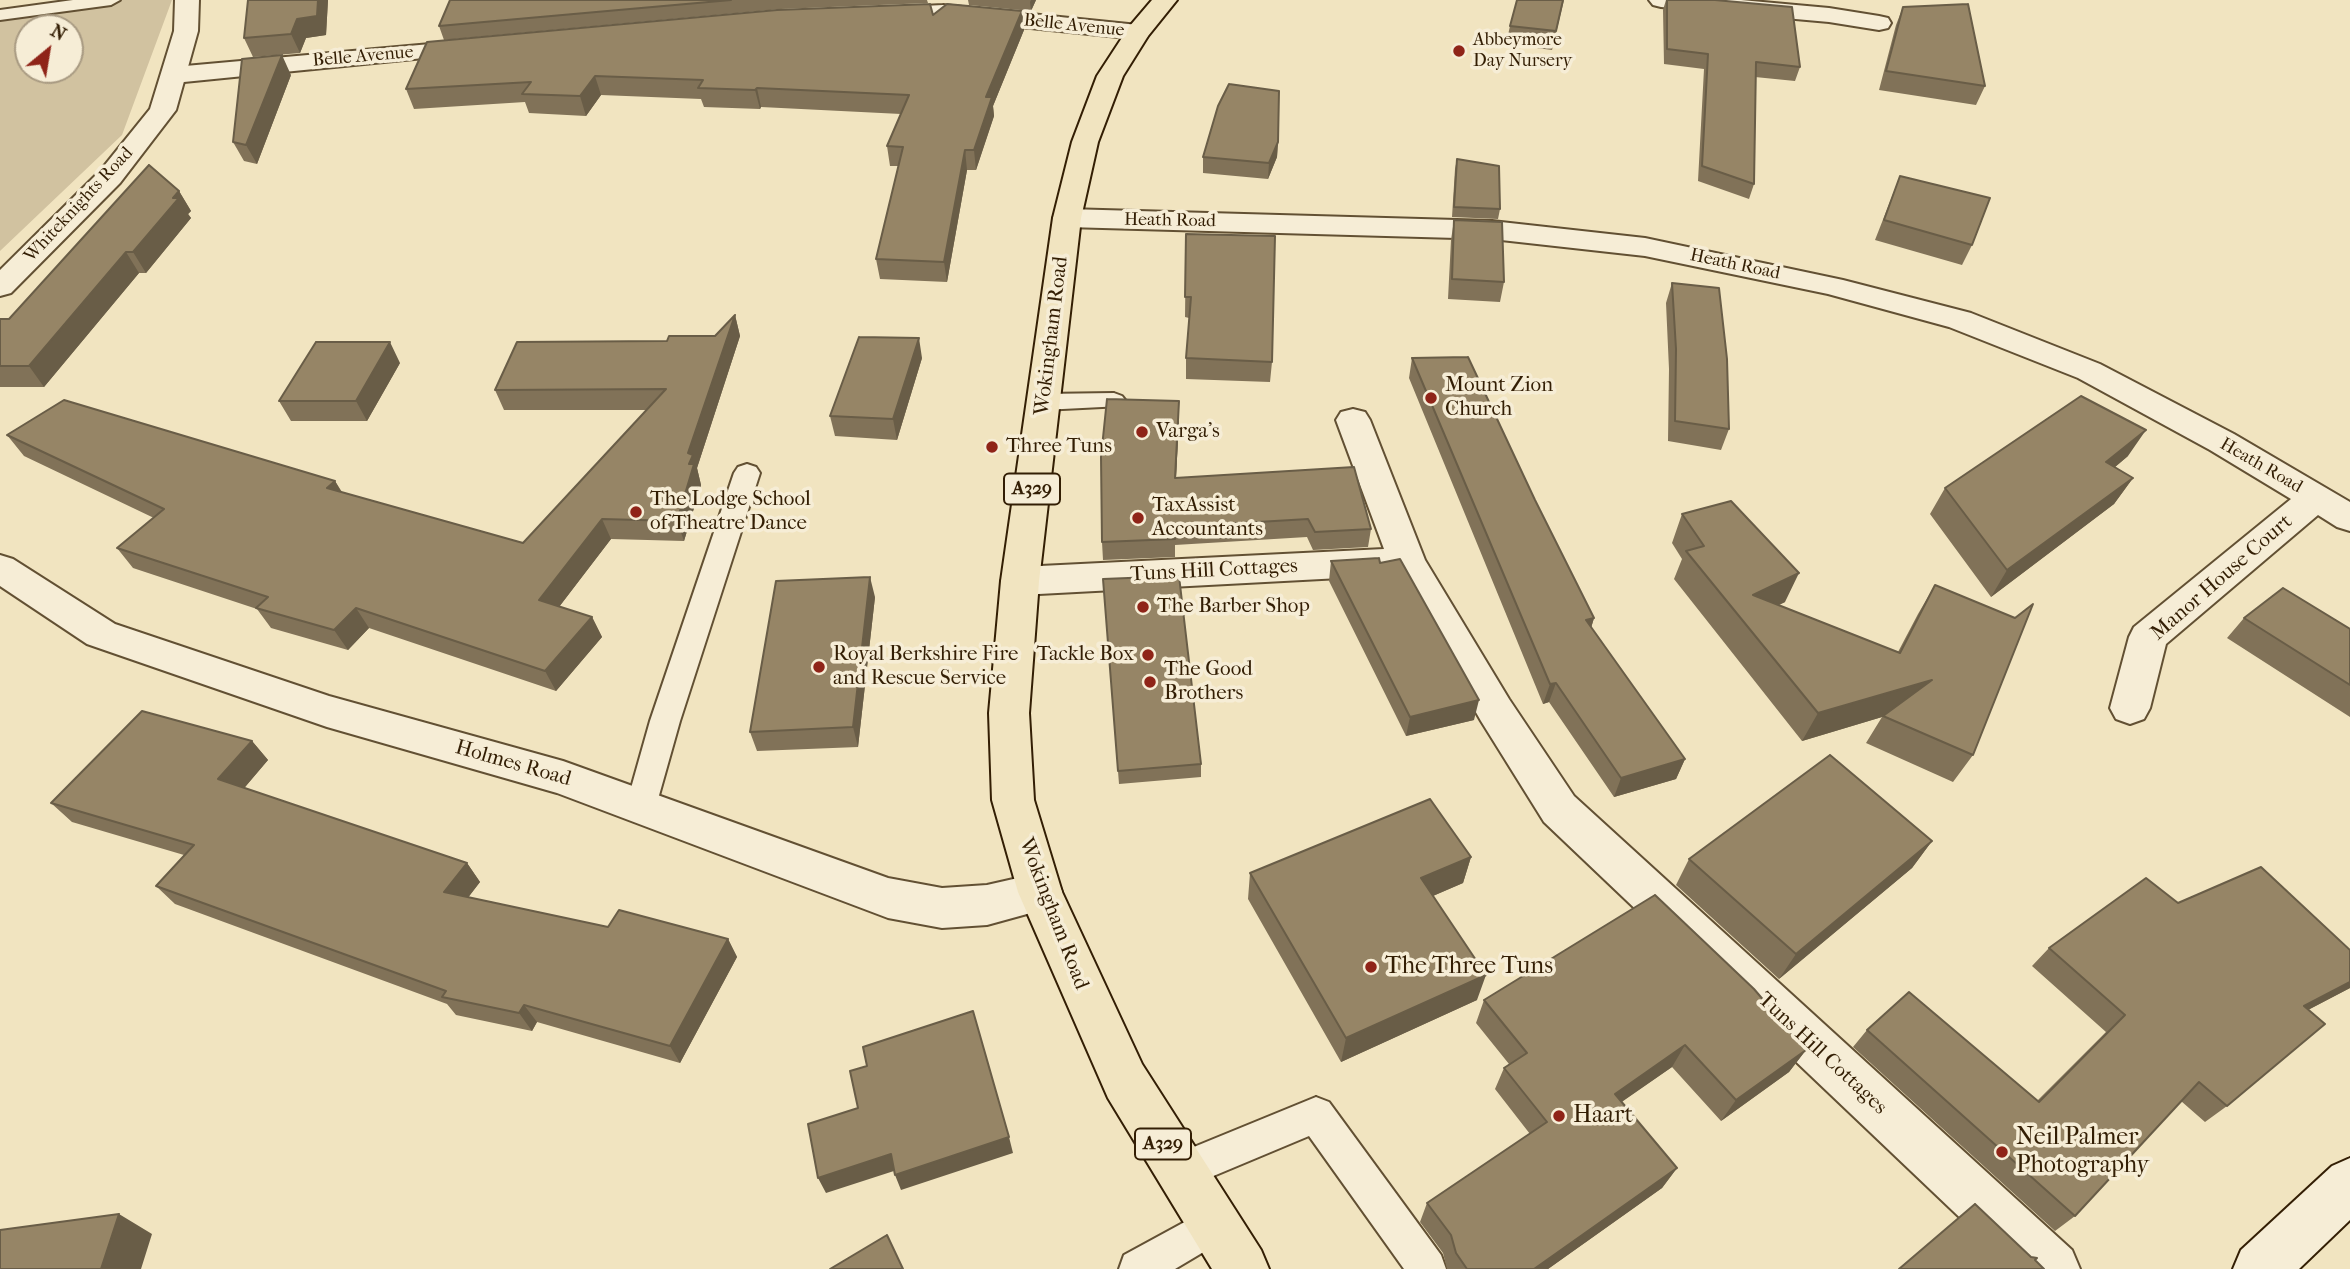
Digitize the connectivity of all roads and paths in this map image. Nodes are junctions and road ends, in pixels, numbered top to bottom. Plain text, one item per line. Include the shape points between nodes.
1 (111, 0) edge
2 (187, 0) edge
3 (1165, 0) edge
4 (1661, 0) edge
5 (36, 5) edge
6 (1829, 7) edge
7 (0, 15) edge
8 (862, 16) edge
9 (1879, 23) dead end
10 (1138, 32) junction
11 (505, 44) edge
12 (174, 75) junction
13 (1067, 218) junction
14 (0, 287) edge
15 (1114, 401) edge
16 (1043, 402) junction
17 (1353, 420) dead end
18 (747, 473) dead end
19 (2316, 498) junction
20 (2350, 518) edge
21 (1407, 561) junction
22 (0, 568) edge
23 (1020, 581) junction
24 (2130, 708) dead end
25 (641, 806) junction
26 (1040, 892) junction
27 (1180, 1171) junction
28 (2350, 1184) edge
29 (1214, 1225) junction
30 (1138, 1269) edge
31 (1242, 1269) edge
32 (1427, 1269) edge
33 (2053, 1269) edge
34 (2260, 1269) edge

1 - 5 lane
2 - 12 street, Whiteknights Road via 186,31
3 - 10 main road, Wokingham Road / A329
4 - 6 street
5 - 7 lane
6 - 9 street
8 - 10 street, Belle Avenue via 943,12
10 - 13 main road, Wokingham Road / A329 via 1110,76 1092,120
11 - 12 street, Belle Avenue
12 - 14 street, Whiteknights Road via 163,110 110,177
13 - 16 main road, Wokingham Road / A329
13 - 19 street, Heath Road via 1492,230 1646,247 1832,286 1960,320 2089,371
15 - 16 lane
16 - 23 main road, Wokingham Road / A329
17 - 21 street, Tuns Hill Cottages
18 - 25 lane
19 - 20 street, Heath Road
19 - 24 street, Manor House Court via 2148,637
21 - 23 street, Tuns Hill Cottages
21 - 33 street, Tuns Hill Cottages via 1559,809
22 - 25 street, Holmes Road via 101,634 327,711 563,778
23 - 26 main road, Wokingham Road / A329 via 1009,713 1013,800
25 - 26 street, Holmes Road via 888,898 942,908 987,905
26 - 27 main road, Wokingham Road / A329 via 1125,1081
27 - 29 main road, Wokingham Road / A329
27 - 32 lane via 1316,1115
28 - 34 street
29 - 30 lane
29 - 31 main road, Wokingham Road / A329

